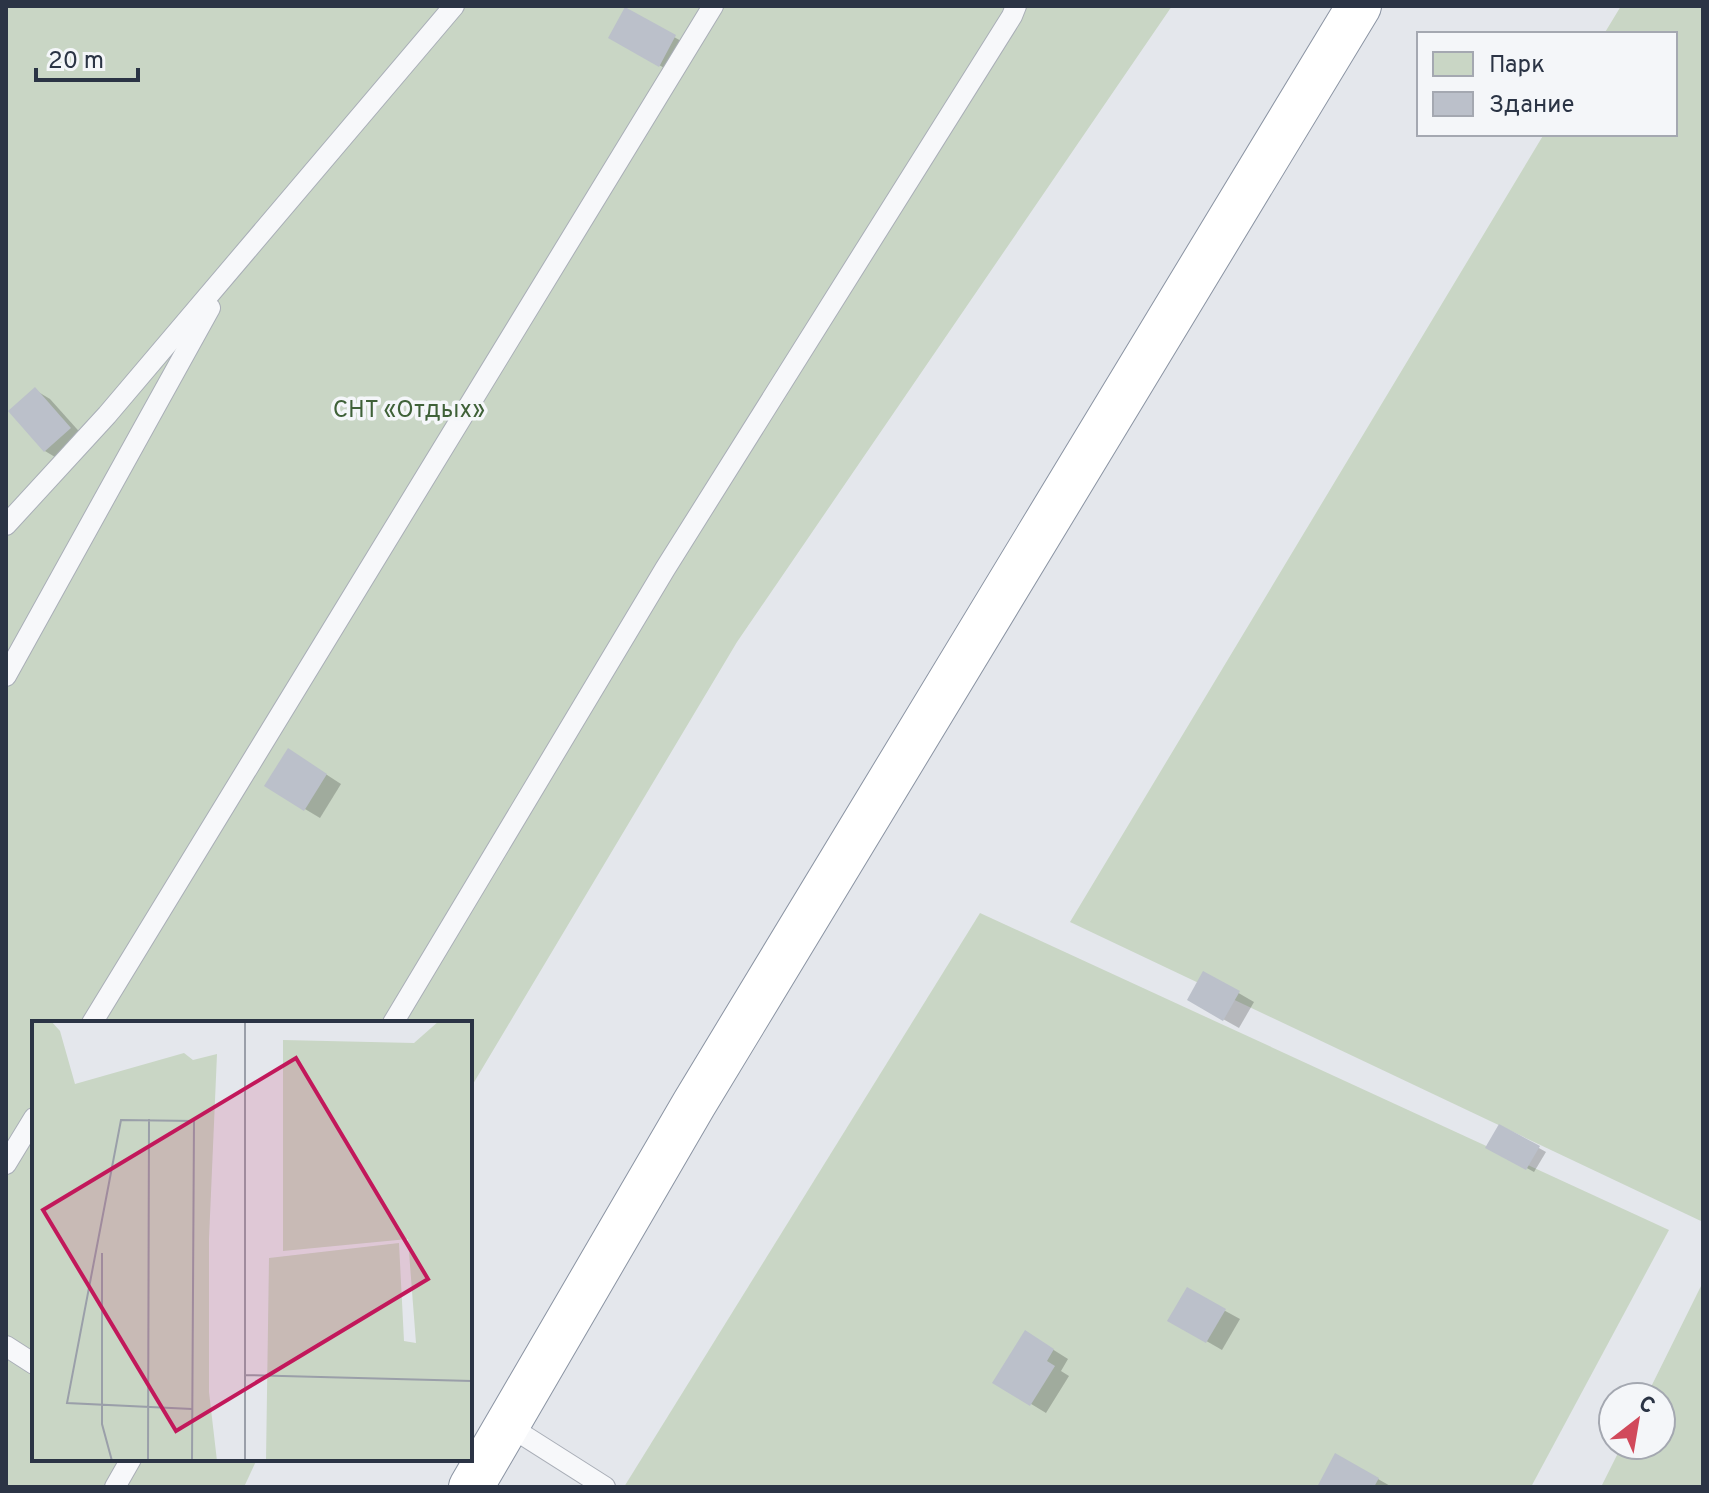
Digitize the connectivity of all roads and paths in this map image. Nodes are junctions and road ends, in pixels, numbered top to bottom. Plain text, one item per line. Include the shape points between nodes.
1 (454, 6) edge
2 (713, 6) edge
3 (1016, 6) edge
4 (1359, 6) edge
5 (231, 269) junction
6 (6, 525) edge
7 (6, 676) edge
8 (93, 1021) edge
9 (394, 1021) edge
10 (32, 1121) edge
11 (6, 1164) edge
12 (6, 1346) edge
13 (32, 1363) edge
14 (509, 1426) junction
15 (130, 1461) edge
16 (115, 1487) edge
17 (471, 1487) edge
18 (605, 1487) edge

1 - 5 lane
2 - 8 lane
3 - 9 lane via 665,569
4 - 14 highway via 694,1104
5 - 6 lane
5 - 7 lane
10 - 11 lane
12 - 13 lane
14 - 17 highway
14 - 18 lane
15 - 16 lane

